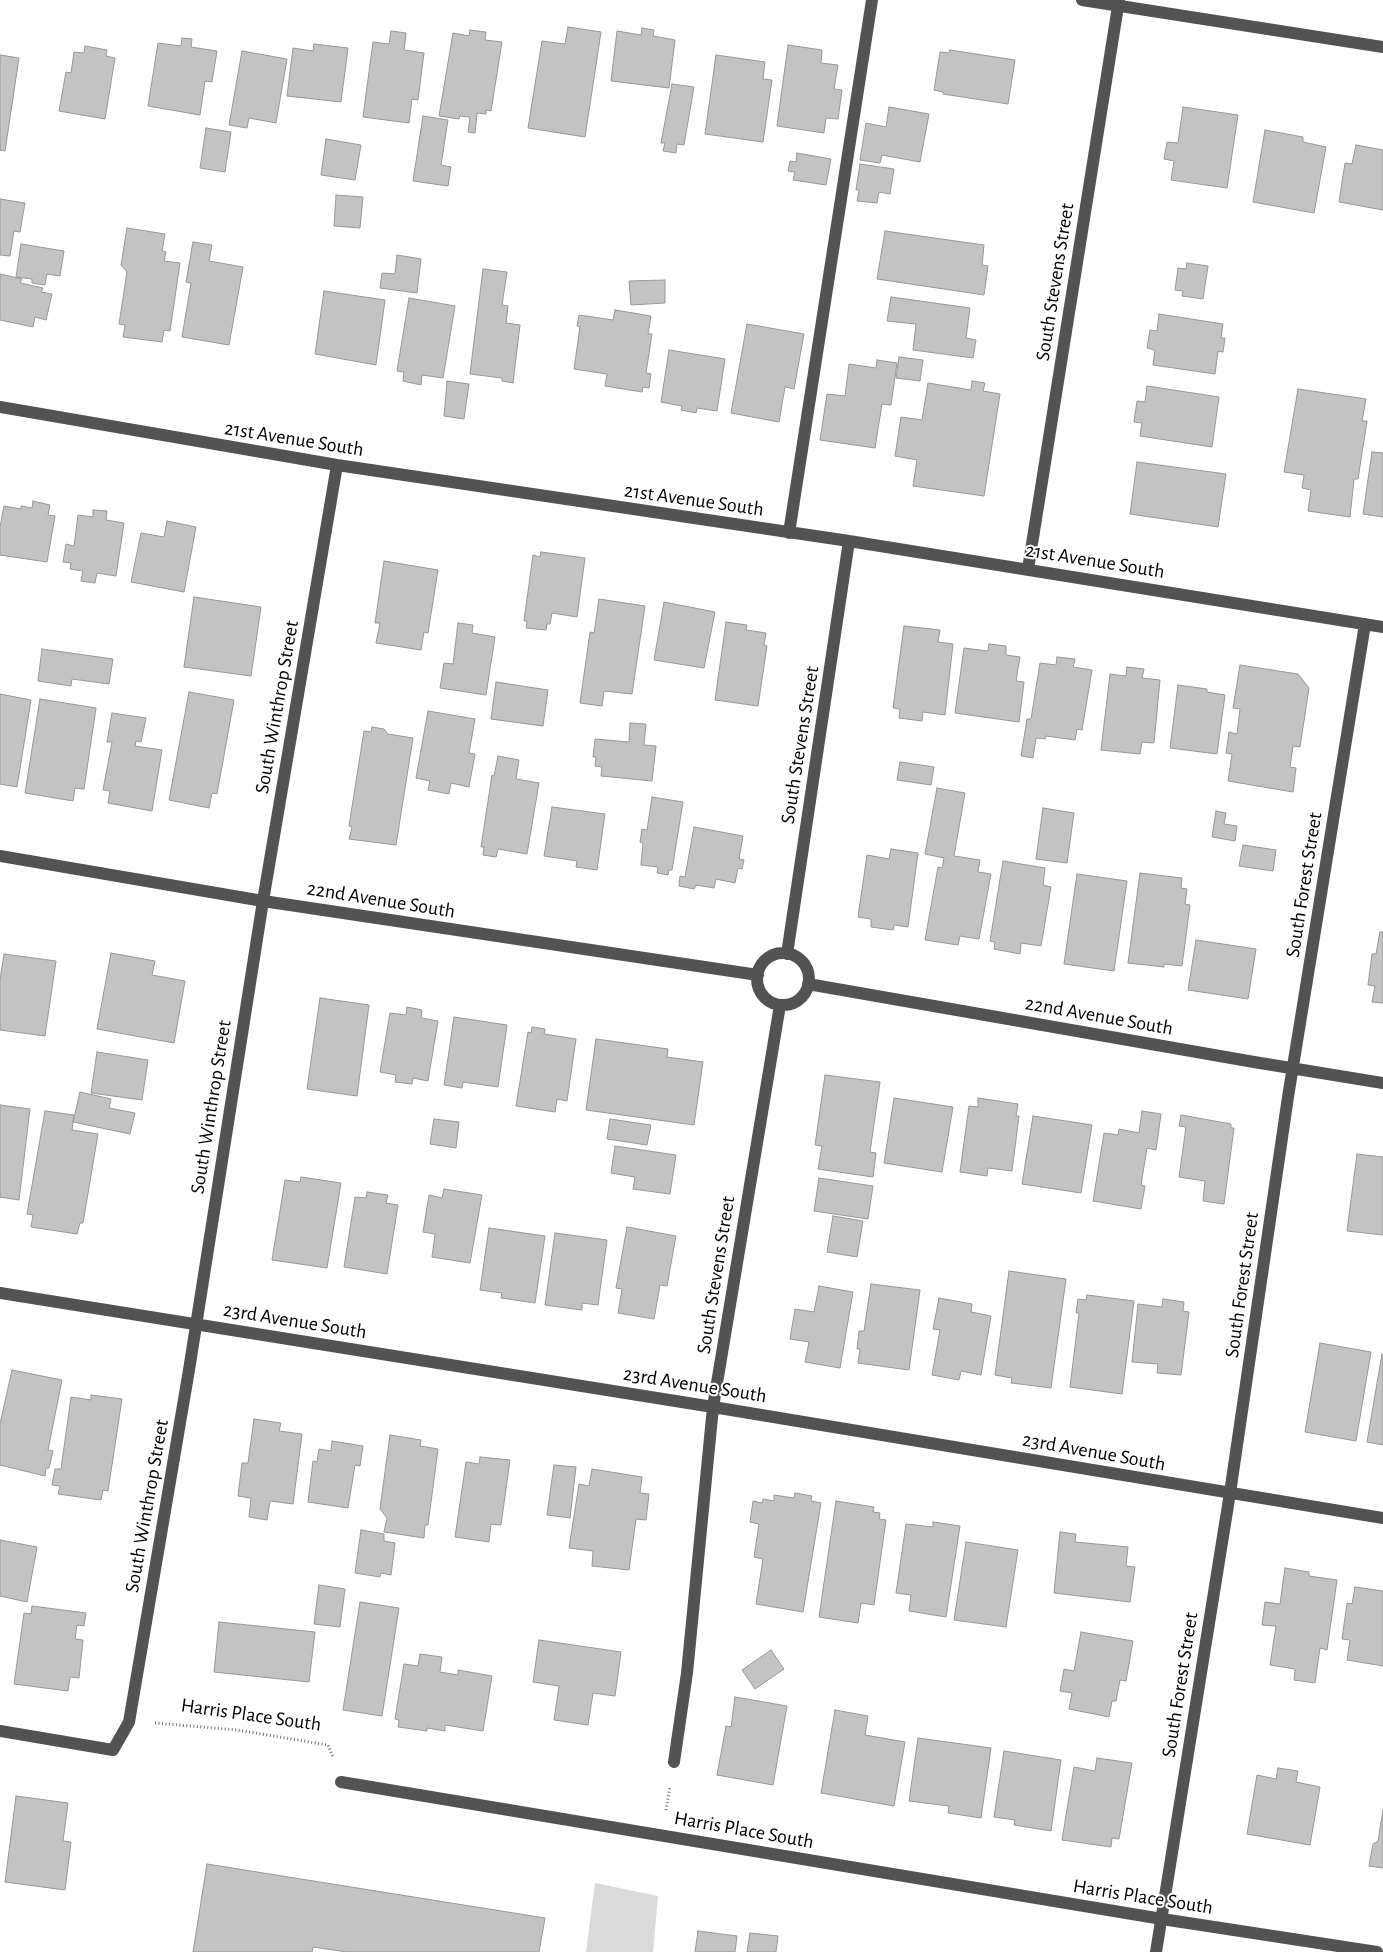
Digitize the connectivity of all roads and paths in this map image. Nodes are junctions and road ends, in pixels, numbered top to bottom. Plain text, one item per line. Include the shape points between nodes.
1 (872, 0) edge
2 (1082, 0) edge
3 (1118, 3) edge
4 (1383, 47) edge
5 (0, 407) edge
6 (337, 466) junction
7 (788, 533) junction
8 (849, 541) junction
9 (1028, 569) junction
10 (1365, 624) junction
11 (1383, 627) edge
12 (0, 856) edge
13 (263, 901) junction
14 (787, 954) junction
15 (758, 975) junction
16 (808, 984) junction
17 (780, 1005) junction
18 (1293, 1068) junction
19 (1383, 1082) edge
20 (0, 1293) edge
21 (196, 1325) junction
22 (713, 1407) junction
23 (1230, 1493) junction
24 (1383, 1518) edge
25 (129, 1722) junction
26 (0, 1731) edge
27 (674, 1762) joint
28 (341, 1782) joint
29 (675, 1813) dead end
30 (1162, 1919) junction
31 (1156, 1952) edge
32 (1377, 1952) edge

1 - 7 street
2 - 3 street
3 - 4 street
3 - 9 street, South Stevens Street
5 - 6 street, 21st Avenue South
6 - 7 street, 21st Avenue South
6 - 13 street, South Winthrop Street
7 - 8 street, 21st Avenue South
8 - 9 street, 21st Avenue South
8 - 14 street, South Stevens Street
9 - 10 street, 21st Avenue South
10 - 11 street, 21st Avenue South
10 - 18 street, South Forest Street
12 - 13 street, 22nd Avenue South
13 - 15 street, 22nd Avenue South
13 - 21 street, South Winthrop Street
14 - 15 street via 768,958
14 - 16 street via 805,964
15 - 17 street via 763,995
16 - 17 street via 807,990 795,1003
16 - 18 street, 22nd Avenue South
17 - 22 street, South Stevens Street
18 - 19 street, 22nd Avenue South
18 - 23 street, South Forest Street
20 - 21 street, 23rd Avenue South
21 - 22 street, 23rd Avenue South
21 - 25 street, South Winthrop Street
22 - 23 street, 23rd Avenue South
22 - 27 street, South Stevens Street via 687,1673
23 - 24 street, 23rd Avenue South
23 - 30 street, South Forest Street
25 - 26 street, South Winthrop Street via 113,1750
25 - 28 path, Harris Place South via 237,1730 328,1744
27 - 29 path via 665,1812
28 - 30 street, Harris Place South
30 - 31 street, South Forest Street
30 - 32 street, Harris Place South

